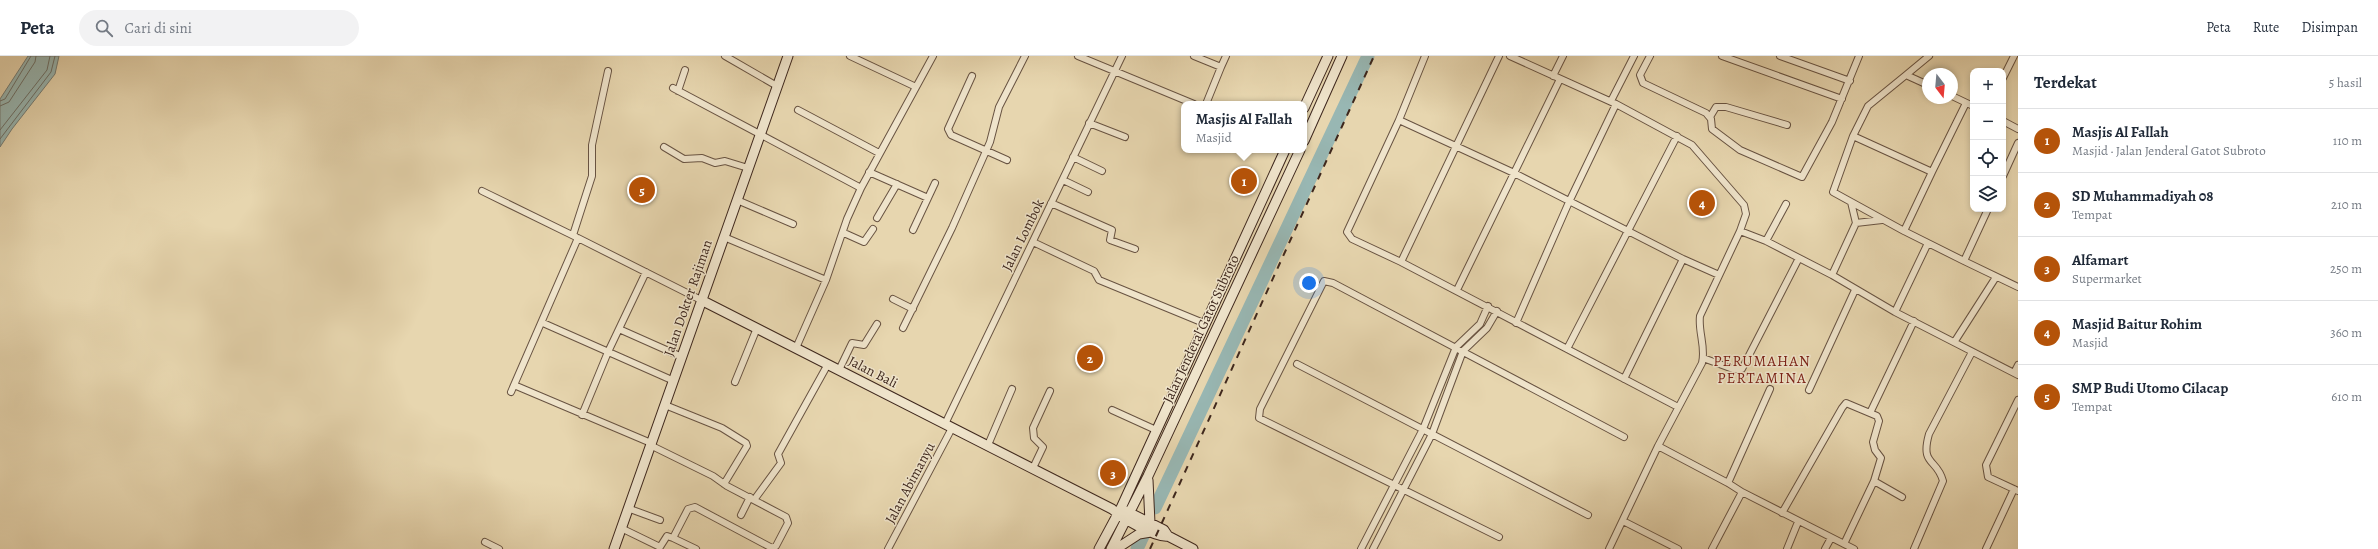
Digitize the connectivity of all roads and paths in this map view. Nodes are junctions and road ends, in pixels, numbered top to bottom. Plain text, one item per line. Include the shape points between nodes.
1 (725, 56) edge
2 (788, 56) edge
3 (850, 56) edge
4 (933, 56) edge
5 (1025, 56) edge
6 (1078, 56) edge
7 (1122, 56) edge
8 (1194, 56) edge
9 (1226, 56) edge
10 (1328, 56) edge
11 (1342, 56) edge
12 (1425, 56) edge
13 (1499, 56) edge
14 (1510, 56) edge
15 (1563, 56) edge
16 (1634, 56) edge
17 (1650, 56) edge
18 (1722, 56) edge
19 (1780, 56) edge
20 (1859, 56) edge
21 (1929, 56) edge
22 (2014, 56) edge
23 (1797, 58) edge
24 (1222, 67) junction
25 (685, 70) dead end
26 (608, 71) dead end
27 (1115, 71) junction
28 (2006, 72) edge
29 (1906, 75) junction
30 (972, 76) dead end
31 (1553, 76) junction
32 (1560, 79) junction
33 (1850, 81) junction
34 (1922, 83) edge
35 (777, 86) junction
36 (916, 87) junction
37 (1958, 99) edge
38 (1842, 100) junction
39 (1187, 101) edge
40 (1207, 101) edge
41 (1307, 102) edge
42 (1614, 103) junction
43 (1966, 103) junction
44 (1970, 105) edge
45 (798, 110) dead end
46 (1710, 116) junction
47 (1399, 120) junction
48 (1089, 123) junction
49 (2006, 123) edge
50 (1787, 125) dead end
51 (2018, 129) edge
52 (1307, 134) edge
53 (760, 136) junction
54 (1677, 136) junction
55 (1853, 136) junction
56 (1124, 137) dead end
57 (2018, 143) edge
58 (1455, 146) junction
59 (664, 147) dead end
60 (986, 150) junction
61 (879, 153) junction
62 (1284, 153) edge
63 (1299, 153) edge
64 (1073, 157) junction
65 (1007, 160) dead end
66 (748, 168) junction
67 (2006, 169) edge
68 (869, 172) junction
69 (1102, 172) dead end
70 (1932, 172) junction
71 (1514, 173) junction
72 (1063, 180) junction
73 (934, 183) dead end
74 (897, 184) junction
75 (861, 188) junction
76 (482, 191) dead end
77 (1088, 192) dead end
78 (928, 198) junction
79 (737, 200) junction
80 (1569, 202) junction
81 (1851, 202) junction
82 (1051, 203) junction
83 (1786, 204) dead end
84 (1987, 212) edge
85 (877, 218) dead end
86 (1882, 220) junction
87 (1856, 223) junction
88 (793, 224) dead end
89 (873, 230) dead end
90 (913, 230) dead end
91 (1629, 230) junction
92 (1740, 231) junction
93 (1904, 231) junction
94 (844, 233) junction
95 (576, 237) junction
96 (724, 237) junction
97 (1766, 241) junction
98 (1033, 242) junction
99 (1928, 243) junction
100 (1135, 249) dead end
101 (1799, 258) junction
102 (1683, 259) junction
103 (1964, 261) junction
104 (1401, 262) junction
105 (646, 272) junction
106 (1719, 275) junction
107 (1832, 276) junction
108 (1996, 277) junction
109 (826, 280) junction
110 (2018, 287) edge
111 (1457, 290) junction
112 (1855, 290) junction
113 (893, 299) dead end
114 (703, 301) junction
115 (1488, 306) junction
116 (913, 309) junction
117 (1497, 311) junction
118 (1895, 312) junction
119 (1914, 321) junction
120 (543, 323) junction
121 (1516, 323) junction
122 (876, 324) dead end
123 (1206, 324) junction
124 (757, 328) junction
125 (903, 328) dead end
126 (619, 329) junction
127 (1955, 341) junction
128 (1456, 347) junction
129 (796, 348) junction
130 (1567, 349) junction
131 (1463, 351) junction
132 (608, 352) junction
133 (1972, 352) junction
134 (682, 357) junction
135 (1703, 358) junction
136 (828, 364) junction
137 (1297, 364) dead end
138 (2018, 364) edge
139 (839, 370) junction
140 (2016, 374) edge
141 (1624, 379) junction
142 (674, 381) junction
143 (735, 382) dead end
144 (514, 385) junction
145 (1012, 389) dead end
146 (1770, 389) dead end
147 (1808, 390) dead end
148 (1050, 391) dead end
149 (511, 392) dead end
150 (2018, 400) edge
151 (665, 405) junction
152 (1678, 407) junction
153 (1112, 410) dead end
154 (1870, 413) junction
155 (582, 415) junction
156 (949, 426) junction
157 (1423, 429) junction
158 (1156, 430) junction
159 (1432, 434) junction
160 (1624, 437) dead end
161 (650, 444) junction
162 (988, 445) junction
163 (1658, 446) junction
164 (1033, 468) junction
165 (1148, 476) junction
166 (1874, 481) junction
167 (1728, 483) junction
168 (724, 484) junction
169 (1394, 484) junction
170 (1403, 489) junction
171 (2016, 490) edge
172 (1742, 492) junction
173 (1902, 497) dead end
174 (752, 499) junction
175 (630, 509) junction
176 (1117, 510) junction
177 (1782, 513) junction
178 (741, 515) dead end
179 (1588, 515) dead end
180 (1128, 516) junction
181 (660, 520) dead end
182 (1623, 521) junction
183 (1798, 522) junction
184 (1150, 527) junction
185 (623, 530) junction
186 (1499, 537) dead end
187 (673, 538) junction
188 (1831, 538) junction
189 (485, 542) dead end
190 (1844, 544) junction
191 (1362, 547) edge
192 (499, 549) edge
193 (614, 549) edge
194 (696, 549) edge
195 (888, 549) edge
196 (1098, 549) edge
197 (1111, 549) edge
198 (1116, 549) edge
199 (1193, 549) edge
200 (1372, 549) edge
201 (1609, 549) edge
202 (1678, 549) edge
203 (1712, 549) edge
204 (1787, 549) edge
205 (1825, 549) edge
206 (1854, 549) edge
207 (1914, 549) edge
208 (1986, 549) edge

1 - 35 street
2 - 35 main road, Jalan Dokter Rajiman
3 - 36 street
4 - 36 street
5 - 60 street via 1000,107
6 - 27 street
7 - 27 street, Jalan Lombok
8 - 24 street
9 - 24 street
10 - 41 main road
11 - 52 main road
12 - 47 street
13 - 58 street
14 - 31 street
15 - 31 street
16 - 42 street
17 - 46 street via 1640,75 1643,83
18 - 38 street
19 - 23 street
20 - 33 street
21 - 29 street
22 - 28 street
23 - 33 street
24 - 40 street
25 - 53 street via 675,89
26 - 95 street via 592,145 592,176
27 - 39 street
27 - 48 street, Jalan Lombok
29 - 34 street
29 - 55 street via 1868,106
30 - 60 street via 948,129 951,135
31 - 32 street
32 - 42 street
32 - 71 street
33 - 38 street
35 - 53 main road, Jalan Dokter Rajiman
36 - 61 street
37 - 43 street
38 - 46 street via 1802,177 1740,150 1712,129
42 - 54 street
42 - 80 street
43 - 44 street
43 - 70 street
45 - 61 street
46 - 50 street via 1716,107 1726,107
47 - 58 street
47 - 104 street via 1347,232 1352,239
48 - 56 street
48 - 64 street, Jalan Lombok
49 - 51 street
53 - 66 main road, Jalan Dokter Rajiman
53 - 75 street
54 - 91 street
54 - 92 street via 1702,154 1744,205 1746,214
55 - 70 street
55 - 81 street via 1832,190
57 - 67 street
58 - 71 street
58 - 104 street
59 - 66 street via 684,159 702,158 715,163 725,161
60 - 65 street
60 - 116 street
61 - 68 street
62 - 123 main road, Jalan Jenderal Gatot Subroto
63 - 165 main road, Jalan Jenderal Gatot Subroto
64 - 69 street
64 - 72 street, Jalan Lombok
66 - 79 main road, Jalan Dokter Rajiman
68 - 74 street
68 - 75 street
70 - 93 street
71 - 80 street
71 - 111 street
72 - 77 street
72 - 82 street, Jalan Lombok
73 - 78 street
74 - 78 street
74 - 85 street
75 - 94 street
76 - 95 street, Jalan Bali
78 - 90 street
79 - 88 street
79 - 96 main road, Jalan Dokter Rajiman
80 - 91 street
80 - 121 street
81 - 86 street
81 - 87 street
82 - 98 street, Jalan Lombok
82 - 100 street via 1112,230 1110,240
83 - 97 street
84 - 103 street
86 - 87 street
86 - 93 street
87 - 107 street
89 - 94 street via 864,242
91 - 102 street
91 - 130 street
92 - 97 street
92 - 106 street
93 - 99 street
94 - 109 street
95 - 105 street, Jalan Bali
95 - 120 street
96 - 109 street
96 - 114 main road, Jalan Dokter Rajiman
97 - 101 street
98 - 123 street via 1094,271 1099,280
98 - 156 street, Jalan Lombok
99 - 103 street
99 - 118 street
101 - 107 street
101 - 135 street via 1742,369 1733,369
102 - 106 street
102 - 141 street
103 - 108 street
104 - 111 street
105 - 114 street, Jalan Bali
105 - 126 street
106 - 135 street via 1700,316
107 - 112 street
108 - 110 street
108 - 127 street
109 - 129 street
111 - 115 street
112 - 118 street
112 - 147 street
113 - 116 street
114 - 124 main road, Jalan Bali
114 - 134 main road, Jalan Dokter Rajiman
115 - 117 street
115 - 128 street via 1480,324
116 - 125 street
117 - 121 street
117 - 131 street via 1487,328
118 - 119 street
119 - 127 street
119 - 154 street
120 - 132 street
120 - 144 street
121 - 130 street
122 - 139 street via 864,345 852,342
123 - 158 main road, Jalan Jenderal Gatot Subroto
124 - 129 main road, Jalan Bali
124 - 143 street
126 - 132 street
126 - 134 street
127 - 133 street
128 - 131 street
128 - 157 street
128 - 169 street via 1333,283 1324,281 1260,409 1261,420
129 - 136 main road, Jalan Bali
130 - 141 street
131 - 159 street
131 - 160 street
132 - 142 street
132 - 155 street
133 - 140 street
133 - 207 street via 1929,434 1925,447 1926,455 1943,481
134 - 142 main road, Jalan Dokter Rajiman
135 - 152 street
136 - 139 main road, Jalan Bali
136 - 174 street via 778,454 781,463
137 - 157 street
138 - 140 street
139 - 156 main road, Jalan Bali
141 - 152 street
142 - 151 main road, Jalan Dokter Rajiman
144 - 149 street
144 - 155 street
145 - 162 street
146 - 167 street
148 - 164 street via 1033,428 1035,440 1042,443 1043,447
150 - 171 street via 1986,465 1988,477
151 - 161 main road, Jalan Dokter Rajiman
151 - 168 street via 722,428 746,443 747,446
152 - 163 street
153 - 158 street
154 - 166 street via 1879,420 1873,442 1874,450 1881,458
154 - 177 street via 1844,404
155 - 161 street
156 - 162 main road, Jalan Bali
156 - 195 street, Jalan Abimanyu
157 - 159 street
157 - 169 street
158 - 176 main road, Jalan Jenderal Gatot Subroto
159 - 170 street
159 - 179 street
161 - 168 street via 707,472
161 - 175 main road, Jalan Dokter Rajiman
162 - 164 main road, Jalan Bali
163 - 167 street
163 - 182 street
164 - 176 main road, Jalan Bali
165 - 180 main road, Jalan Jenderal Gatot Subroto
165 - 184 main road
166 - 173 street
166 - 190 street
167 - 172 street
168 - 174 street
169 - 170 street
169 - 191 street
170 - 186 street
170 - 200 street
171 - 208 street
172 - 177 street
172 - 203 street
174 - 178 street
174 - 187 street via 788,520 774,548 695,507 688,509
175 - 181 street
175 - 185 main road, Jalan Dokter Rajiman
176 - 180 main road, Jalan Bali
176 - 196 main road, Jalan Jenderal Gatot Subroto
177 - 183 street
180 - 184 main road, Jalan Bali
180 - 197 main road, Jalan Jenderal Gatot Subroto
182 - 201 street
182 - 202 street
183 - 188 street
183 - 204 street
184 - 198 main road
184 - 199 main road, Jalan Bali via 1164,537 1168,536
185 - 187 street via 660,547 667,536
185 - 193 main road, Jalan Dokter Rajiman
187 - 194 street
188 - 190 street
188 - 205 street
189 - 192 street
190 - 206 street
191 - 200 street

